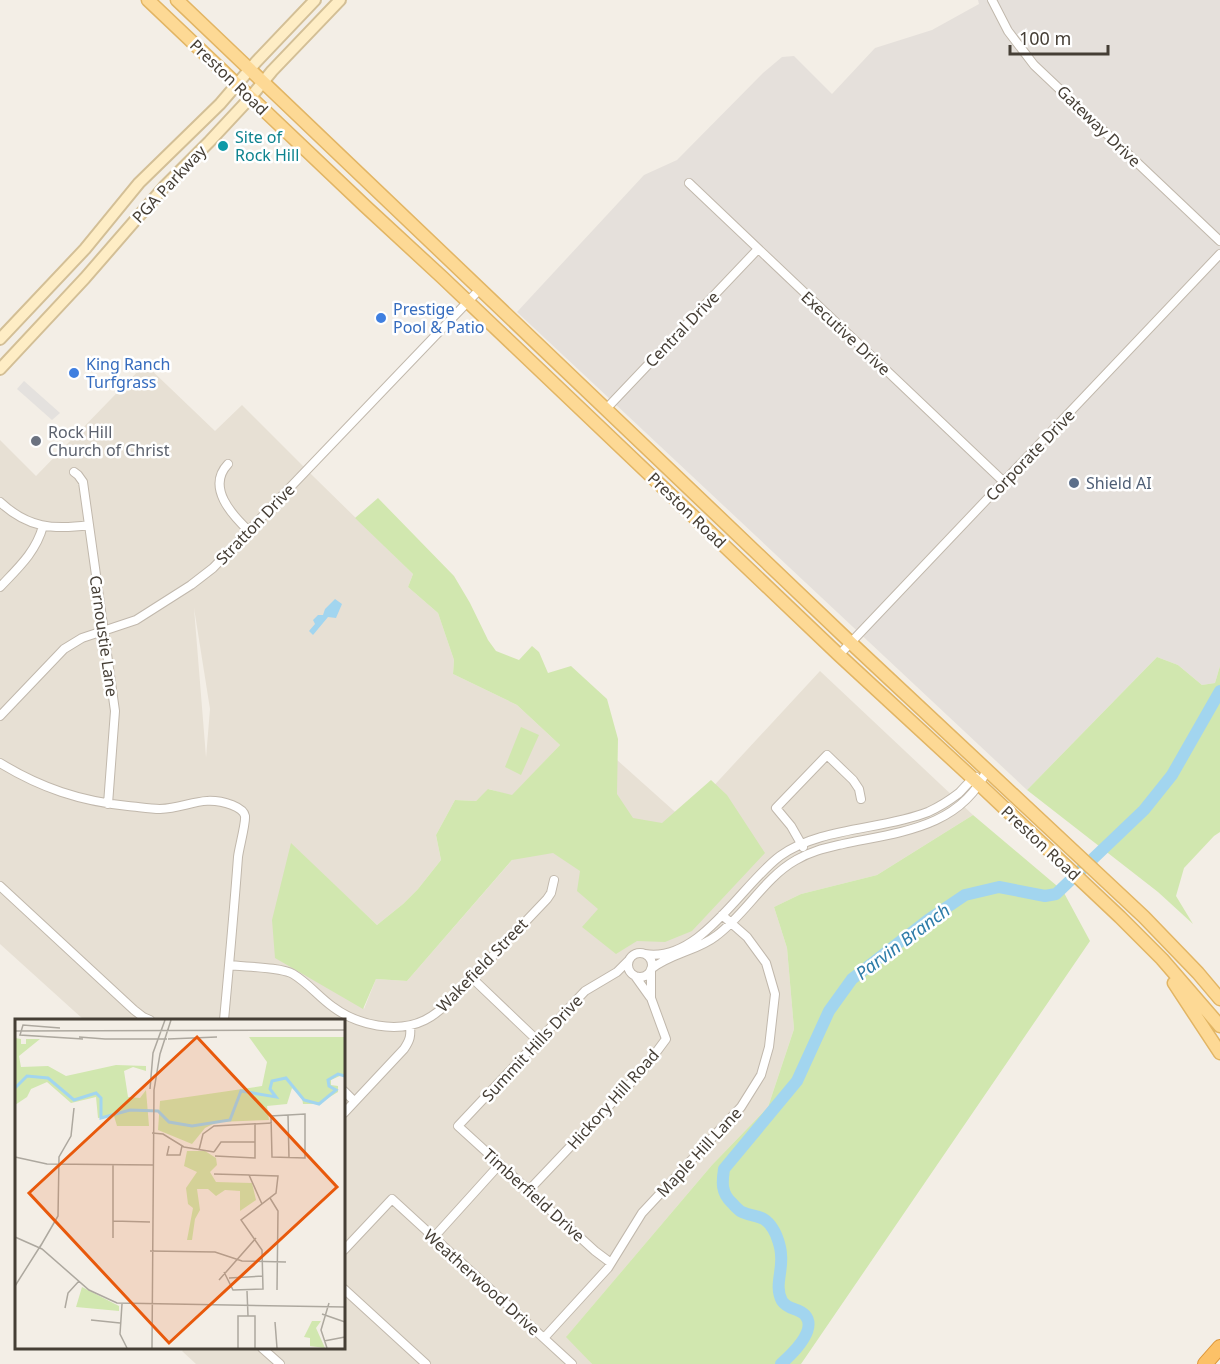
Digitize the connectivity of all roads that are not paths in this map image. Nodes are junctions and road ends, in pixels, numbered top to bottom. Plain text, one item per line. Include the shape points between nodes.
1 (148, 0) edge
2 (177, 0) edge
3 (315, 0) edge
4 (340, 0) edge
5 (992, 0) edge
6 (249, 69) junction
7 (263, 82) junction
8 (237, 84) junction
9 (250, 98) junction
10 (689, 183) dead end
11 (1220, 241) edge
12 (758, 249) junction
13 (1220, 254) edge
14 (480, 289) junction
15 (468, 302) junction
16 (0, 339) edge
17 (0, 369) edge
18 (606, 409) junction
19 (587, 414) junction
20 (228, 465) dead end
21 (74, 472) dead end
22 (1004, 482) junction
23 (690, 490) junction
24 (0, 502) edge
25 (679, 502) junction
26 (89, 525) junction
27 (43, 526) junction
28 (249, 531) junction
29 (0, 587) edge
30 (103, 631) junction
31 (851, 643) junction
32 (839, 655) junction
33 (0, 716) edge
34 (0, 763) edge
35 (987, 770) junction
36 (976, 782) junction
37 (861, 799) dead end
38 (108, 804) junction
39 (802, 844) junction
40 (806, 854) junction
41 (554, 880) dead end
42 (0, 886) edge
43 (1124, 898) junction
44 (722, 915) junction
45 (1120, 917) junction
46 (731, 922) junction
47 (645, 954) junction
48 (628, 961) junction
49 (229, 965) junction
50 (651, 970) junction
51 (611, 976) junction
52 (634, 976) junction
53 (472, 978) junction
54 (1220, 986) edge
55 (651, 998) junction
56 (1220, 999) edge
57 (148, 1019) edge
58 (224, 1019) edge
59 (410, 1026) junction
60 (1220, 1026) edge
61 (538, 1041) junction
62 (1220, 1053) edge
63 (345, 1092) edge
64 (354, 1101) junction
65 (345, 1112) edge
66 (458, 1126) joint
67 (500, 1164) junction
68 (529, 1190) junction
69 (434, 1237) junction
70 (345, 1249) edge
71 (611, 1263) junction
72 (345, 1290) edge
73 (544, 1338) junction
74 (1220, 1347) edge
75 (264, 1349) edge
76 (280, 1364) edge
77 (426, 1364) edge
78 (572, 1364) edge
79 (1205, 1364) edge

1 - 8 main road, Preston Road
2 - 6 main road, Preston Road
3 - 6 main road, PGA Parkway
4 - 7 main road, PGA Parkway
5 - 11 street, Gateway Drive via 1008,31 1034,64
6 - 7 main road, Preston Road
6 - 8 main road, PGA Parkway
7 - 9 main road, PGA Parkway
7 - 14 main road, Preston Road
8 - 9 main road, Preston Road
8 - 16 main road, PGA Parkway via 139,183 85,249
9 - 15 main road, Preston Road
9 - 17 main road, PGA Parkway
10 - 12 street, Executive Drive
12 - 18 street, Central Drive
12 - 22 street, Executive Drive
13 - 22 street, Corporate Drive
14 - 15 street, Stratton Drive
14 - 18 main road, Preston Road
15 - 19 main road, Preston Road
15 - 28 street, Stratton Drive
18 - 19 main road via 600,414
18 - 23 main road, Preston Road
19 - 25 main road, Preston Road
20 - 28 street via 219,481 221,492
21 - 26 street, Carnoustie Lane via 82,482
22 - 31 street, Corporate Drive
23 - 25 main road
23 - 31 main road, Preston Road
24 - 27 street via 28,522
25 - 32 main road, Preston Road
26 - 27 street
26 - 30 street, Carnoustie Lane
27 - 29 street via 28,557
28 - 30 street, Stratton Drive via 199,580 136,620
30 - 33 street, Stratton Drive via 64,649
30 - 38 street, Carnoustie Lane via 115,716
31 - 32 street, Corporate Drive
31 - 35 main road, Preston Road
32 - 36 main road, Preston Road
34 - 38 street via 54,790
35 - 36 street
35 - 43 main road, Preston Road
36 - 39 street via 929,812
36 - 40 street via 952,812 930,824
36 - 45 main road, Preston Road
37 - 39 street via 853,780 827,755 776,808
38 - 49 street via 158,809 214,801 243,812
39 - 40 street
39 - 44 street via 765,869
40 - 46 street via 778,872
41 - 53 street, Wakefield Street via 547,899
42 - 57 street
43 - 54 main road via 1165,928
43 - 56 main road, Preston Road
44 - 46 street, Maple Hill Lane
44 - 47 street via 682,947 660,955
45 - 60 main road, Preston Road
45 - 62 main road via 1170,977
46 - 50 street via 711,939
46 - 71 street, Maple Hill Lane via 766,963 775,994 769,1047 761,1075 741,1107 642,1213
47 - 48 street via 634,954
47 - 50 street via 652,964
48 - 51 street, Summit Hills Drive
48 - 52 street
49 - 58 street
49 - 59 street, Wakefield Street via 292,973 349,1017 373,1024
50 - 52 street via 643,977
50 - 55 street, Hickory Hill Road
51 - 52 street, Summit Hills Drive
51 - 61 street, Summit Hills Drive via 585,991
52 - 55 street, Hickory Hill Road
53 - 59 street, Wakefield Street via 440,1011
53 - 61 street
55 - 68 street, Hickory Hill Road via 666,1039 643,1070
59 - 64 street via 410,1041
61 - 66 street, Summit Hills Drive
63 - 64 street
64 - 65 street
66 - 67 street, Timberfield Drive
67 - 68 street, Timberfield Drive
67 - 69 street
68 - 71 street, Timberfield Drive
69 - 70 street, Weatherwood Drive via 392,1199
69 - 73 street, Weatherwood Drive
71 - 73 street, Maple Hill Lane
72 - 77 street
73 - 78 street, Weatherwood Drive
74 - 79 highway
75 - 76 street

